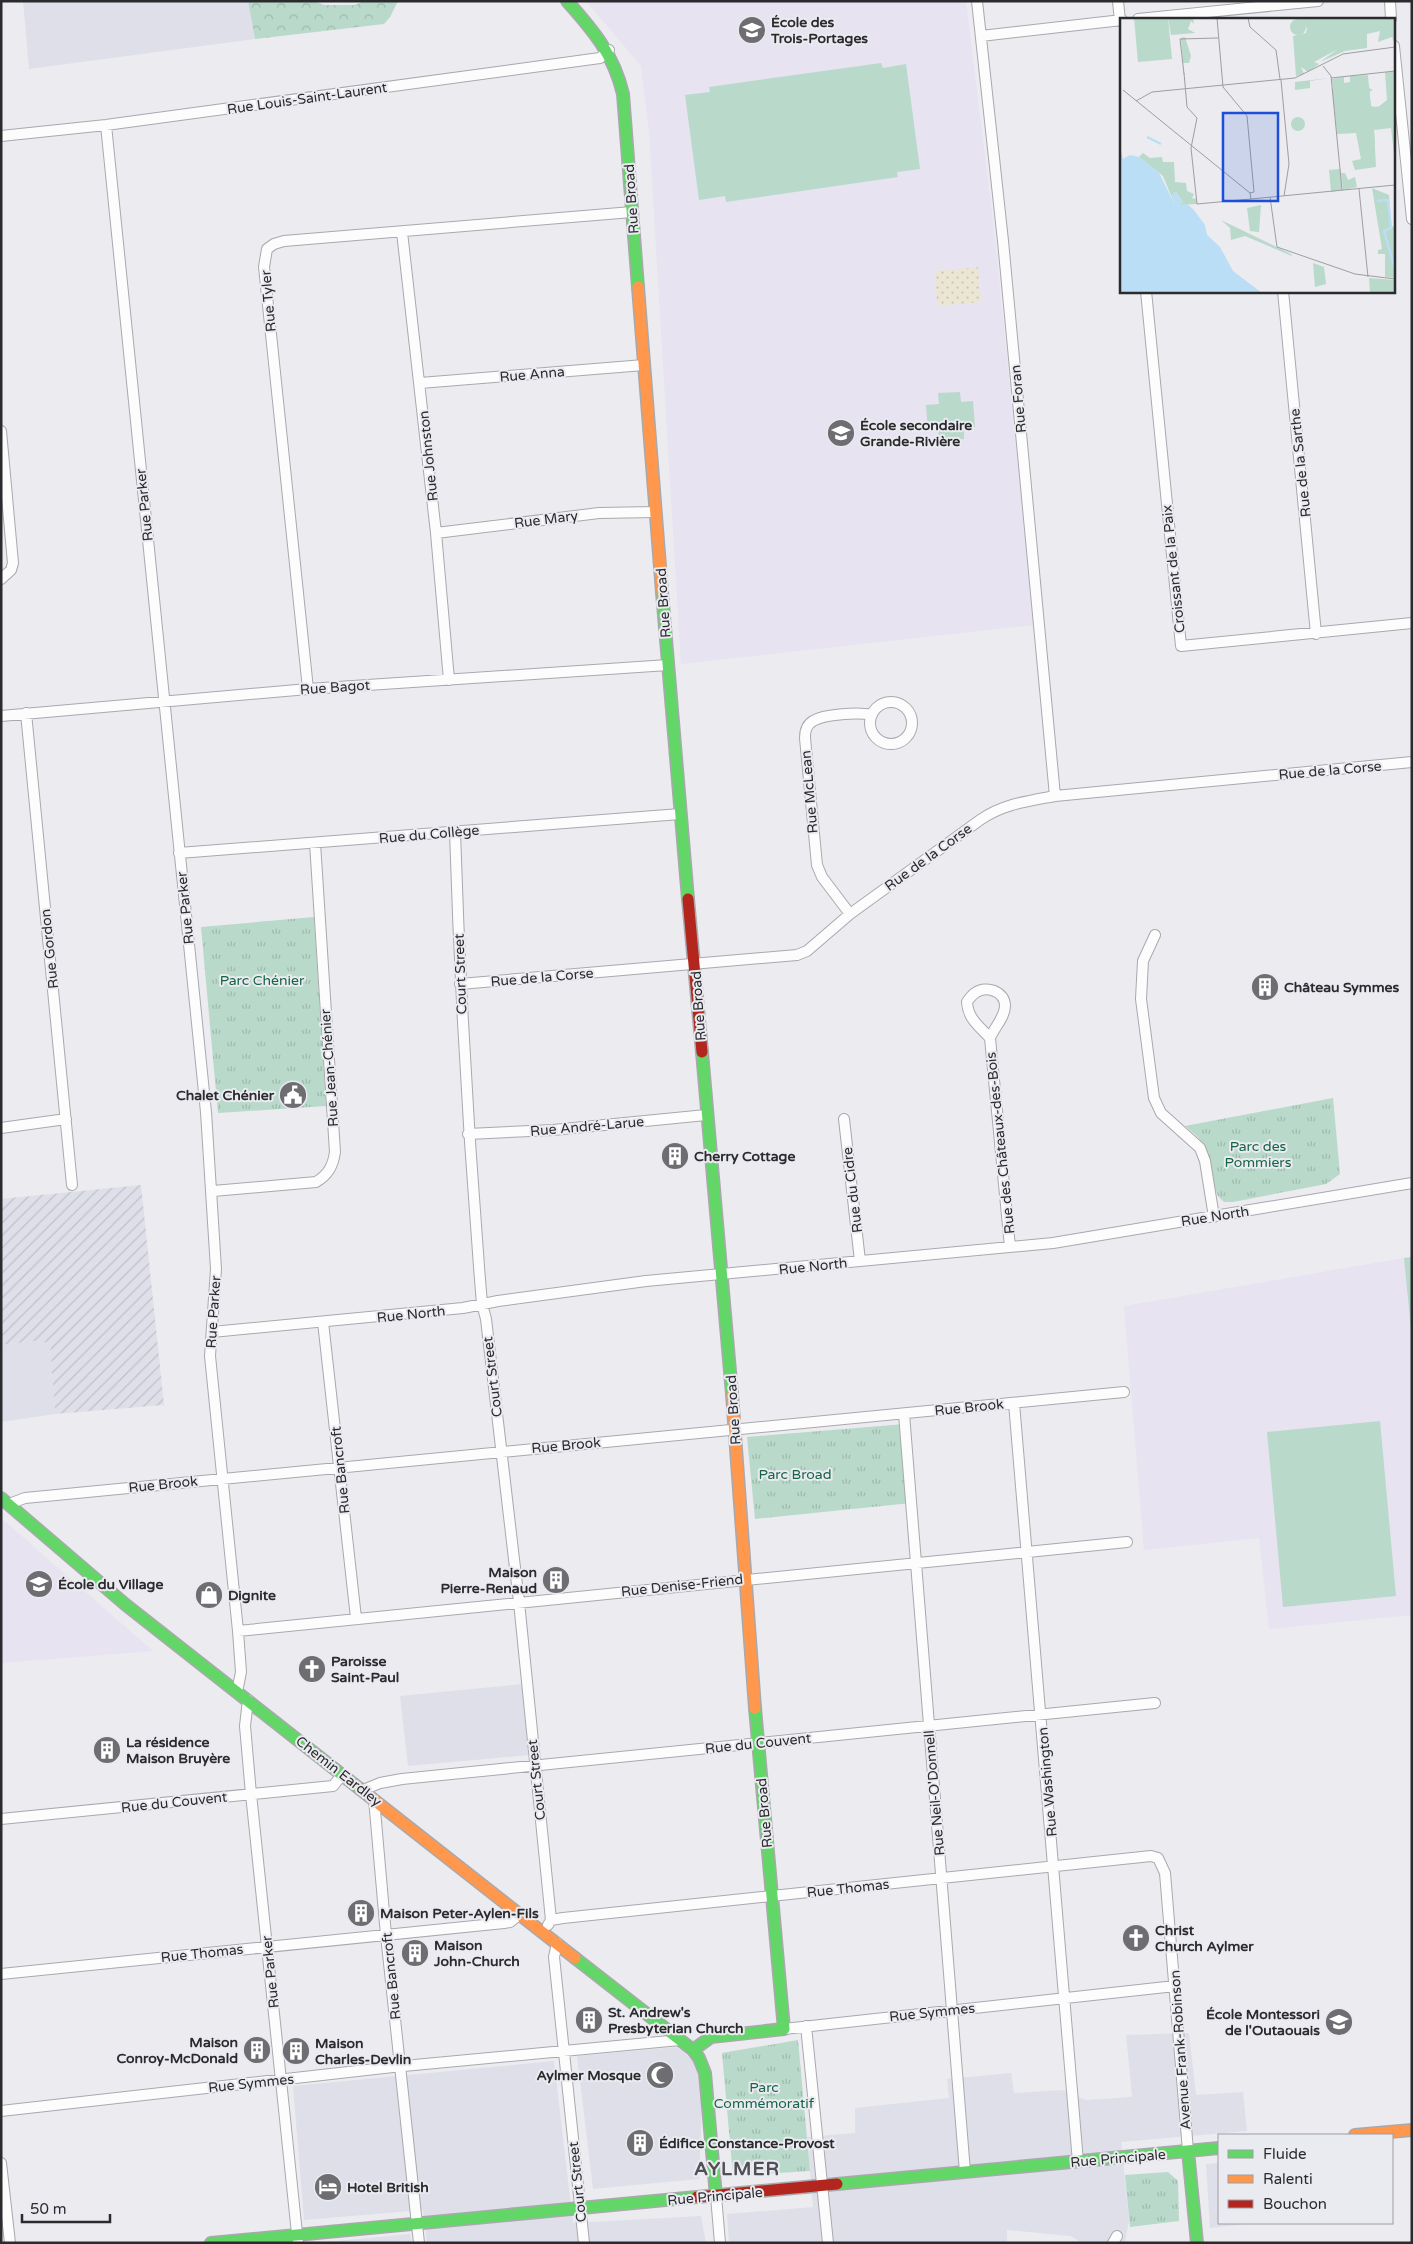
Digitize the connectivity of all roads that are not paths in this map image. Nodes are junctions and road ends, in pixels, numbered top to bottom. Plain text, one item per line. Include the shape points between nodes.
1 (567, 1) edge
2 (977, 1) edge
3 (1118, 1) edge
4 (1318, 1) edge
5 (1390, 1) edge
6 (1121, 18) edge
7 (1148, 18) edge
8 (1392, 18) edge
9 (1120, 20) edge
10 (981, 36) junction
11 (609, 50) junction
12 (1396, 80) edge
13 (106, 125) junction
14 (1399, 132) edge
15 (1, 136) edge
16 (632, 212) junction
17 (1412, 219) edge
18 (402, 232) junction
19 (1146, 292) edge
20 (1283, 292) edge
21 (644, 365) junction
22 (420, 383) junction
23 (1, 431) edge
24 (656, 512) junction
25 (436, 533) junction
26 (1, 578) edge
27 (1412, 623) edge
28 (1316, 634) junction
29 (668, 665) junction
30 (449, 680) junction
31 (308, 689) junction
32 (164, 700) junction
33 (26, 714) junction
34 (872, 715) junction
35 (1, 716) edge
36 (1412, 762) edge
37 (1055, 796) junction
38 (680, 814) junction
39 (455, 832) junction
40 (315, 843) junction
41 (179, 853) junction
42 (850, 914) junction
43 (1155, 935) dead end
44 (694, 963) junction
45 (460, 984) junction
46 (990, 1038) junction
47 (706, 1115) junction
48 (66, 1119) junction
49 (844, 1119) dead end
50 (1, 1128) edge
51 (468, 1134) junction
52 (1412, 1184) edge
53 (72, 1185) dead end
54 (212, 1191) junction
55 (1214, 1217) junction
56 (1010, 1247) junction
57 (860, 1261) junction
58 (722, 1274) junction
59 (482, 1304) junction
60 (322, 1322) junction
61 (212, 1332) junction
62 (1124, 1392) dead end
63 (1014, 1403) junction
64 (904, 1414) junction
65 (734, 1430) junction
66 (501, 1451) junction
67 (340, 1467) junction
68 (221, 1478) junction
69 (5, 1501) edge
70 (1127, 1542) dead end
71 (1028, 1552) junction
72 (916, 1562) junction
73 (746, 1579) junction
74 (519, 1602) junction
75 (356, 1618) junction
76 (238, 1631) junction
77 (237, 1692) junction
78 (248, 1700) junction
79 (1154, 1703) dead end
80 (1041, 1714) junction
81 (928, 1726) junction
82 (758, 1743) junction
83 (535, 1766) junction
84 (342, 1775) junction
85 (363, 1790) junction
86 (251, 1794) junction
87 (374, 1799) junction
88 (1, 1819) edge
89 (1158, 1858) joint
90 (1054, 1866) junction
91 (941, 1878) junction
92 (772, 1896) junction
93 (520, 1914) junction
94 (551, 1920) junction
95 (542, 1931) junction
96 (386, 1936) junction
97 (557, 1943) junction
98 (267, 1946) junction
99 (1, 1974) edge
100 (1175, 1986) junction
101 (1066, 1998) junction
102 (950, 2010) junction
103 (806, 2026) junction
104 (784, 2029) junction
105 (680, 2040) junction
106 (562, 2050) junction
107 (693, 2050) junction
108 (401, 2066) junction
109 (282, 2080) junction
110 (1, 2111) edge
111 (1412, 2130) edge
112 (1366, 2134) edge
113 (1218, 2148) edge
114 (1188, 2151) junction
115 (1078, 2162) junction
116 (1, 2163) edge
117 (965, 2172) junction
118 (823, 2186) junction
119 (716, 2196) junction
120 (580, 2208) junction
121 (417, 2223) junction
122 (298, 2238) edge
123 (10, 2243) edge
124 (211, 2243) edge
125 (419, 2243) edge
126 (584, 2243) edge
127 (720, 2243) edge
128 (828, 2243) edge
129 (1198, 2243) edge

1 - 11 street, Rue Broad
2 - 10 street, Rue Foran
3 - 6 street
4 - 7 street
5 - 8 street
9 - 10 street
10 - 37 street, Rue Foran
11 - 13 street, Rue Louis-Saint-Laurent via 600,58
11 - 16 street, Rue Broad via 618,68 623,94
12 - 14 street
13 - 15 street, Rue Louis-Saint-Laurent
13 - 32 street, Rue Parker
14 - 17 street
16 - 18 street, Rue Tyler
16 - 21 street, Rue Broad
18 - 22 street, Rue Johnston
18 - 31 street, Rue Tyler via 284,241 267,249 265,258
19 - 28 street, Croissant de la Paix via 1180,646
20 - 28 street, Rue de la Sarthe
21 - 22 street, Rue Anna
21 - 24 street, Rue Broad
22 - 25 street, Rue Johnston
23 - 26 street via 13,563 11,570
24 - 25 street, Rue Mary via 573,516
24 - 29 street, Rue Broad
25 - 30 street, Rue Johnston
27 - 28 street, Croissant de la Paix
29 - 30 street, Rue Bagot
29 - 38 street, Rue Broad
30 - 31 street, Rue Bagot
31 - 32 street, Rue Bagot
32 - 33 street, Rue Bagot
32 - 41 street, Rue Parker
33 - 35 street, Rue Bagot
33 - 48 street, Rue Gordon
34 - 34 street via 871,728 877,739 883,742 902,741 910,731 909,712 899,704 886,703 875,709
34 - 42 street, Rue McLean via 813,720 807,725 805,738 817,866
36 - 37 street, Rue de la Corse
37 - 42 street, Rue de la Corse via 995,810
38 - 39 street, Rue du Collège
38 - 44 street, Rue Broad
39 - 40 street, Rue du Collège
39 - 45 street, Court Street
40 - 41 street, Rue du Collège
40 - 54 street, Rue Jean-Chénier via 334,1162 324,1177 316,1182
41 - 54 street, Rue Parker
42 - 44 street, Rue de la Corse via 807,951 797,955
43 - 55 street via 1143,961 1141,999 1154,1098 1161,1114 1200,1148 1205,1160
44 - 45 street, Rue de la Corse
44 - 47 street, Rue Broad
45 - 51 street, Court Street
46 - 46 street, Rue des Châteaux-des-Bois via 1005,1005 994,990 981,990 967,1002 969,1016
46 - 56 street, Rue des Châteaux-des-Bois
47 - 51 street, Rue André-Larue via 552,1130
47 - 58 street, Rue Broad
48 - 50 street
48 - 53 street, Rue Gordon
49 - 57 street, Rue du Cidre
51 - 59 street, Court Street
52 - 55 street, Rue North
54 - 61 street, Rue Parker via 216,1269
55 - 56 street, Rue North via 1062,1242
56 - 57 street, Rue North
57 - 58 street, Rue North
58 - 59 street, Rue North
58 - 65 street, Rue Broad
59 - 60 street, Rue North
59 - 66 street, Court Street
60 - 61 street, Rue North
60 - 67 street, Rue Bancroft
61 - 68 street, Rue Parker via 210,1356
62 - 63 street, Rue Brook
63 - 64 street, Rue Brook
63 - 71 street, Rue Washington
64 - 65 street, Rue Brook
64 - 72 street, Rue Neil-O'Donnell
65 - 66 street, Rue Brook
65 - 73 street, Rue Broad
66 - 67 street, Rue Brook
66 - 74 street, Court Street
67 - 68 street, Rue Brook
67 - 75 street, Rue Bancroft
68 - 69 street, Rue Brook
68 - 76 street, Rue Parker
69 - 77 street, Chemin Eardley via 126,1605
70 - 71 street, Rue Denise-Friend
71 - 72 street, Rue Denise-Friend
71 - 80 street, Rue Washington
72 - 73 street, Rue Denise-Friend
72 - 81 street, Rue Neil-O'Donnell
73 - 74 street, Rue Denise-Friend
73 - 82 street, Rue Broad
74 - 75 street, Rue Denise-Friend
74 - 83 street, Court Street
75 - 76 street, Rue Denise-Friend
76 - 77 street, Rue Parker via 241,1672
77 - 78 street, Chemin Eardley
78 - 84 street, Chemin Eardley
78 - 86 street, Rue Parker via 245,1726
79 - 80 street, Rue du Couvent
80 - 81 street, Rue du Couvent
80 - 90 street, Rue Washington
81 - 82 street, Rue du Couvent
81 - 91 street, Rue Neil-O'Donnell
82 - 83 street, Rue du Couvent
82 - 92 street, Rue Broad
83 - 85 street, Rue du Couvent via 402,1779
83 - 94 street, Court Street
84 - 85 street, Chemin Eardley
84 - 86 street, Rue du Couvent via 333,1786
85 - 87 street, Chemin Eardley
86 - 88 street, Rue du Couvent
86 - 98 street, Rue Parker
87 - 93 street, Chemin Eardley
87 - 96 street, Rue Bancroft
89 - 90 street, Rue Thomas via 1142,1856
89 - 100 street, Avenue Frank-Robinson via 1165,1873
90 - 91 street, Rue Thomas
90 - 101 street, Rue Washington
91 - 92 street, Rue Thomas
91 - 102 street, Rue Neil-O'Donnell
92 - 94 street, Rue Thomas
92 - 104 street, Rue Broad
93 - 95 street, Chemin Eardley
93 - 96 street, Rue Thomas via 510,1922
94 - 95 street
95 - 97 street, Chemin Eardley
96 - 98 street, Rue Thomas
96 - 108 street, Rue Bancroft
97 - 105 street, Chemin Eardley
97 - 106 street, Court Street via 554,1957
98 - 99 street, Rue Thomas
98 - 109 street, Rue Parker
100 - 101 street, Rue Symmes
100 - 114 street, Avenue Frank-Robinson
101 - 102 street, Rue Symmes
101 - 115 street, Rue Washington
102 - 103 street, Rue Symmes
102 - 117 street, Rue Neil-O'Donnell
103 - 104 street, Rue Symmes
103 - 118 street
104 - 107 street, Rue Symmes via 711,2036
105 - 106 street, Rue Symmes
105 - 107 street, Chemin Eardley
106 - 108 street, Rue Symmes
106 - 120 street, Court Street
107 - 119 street via 705,2073
108 - 109 street, Rue Symmes
108 - 121 street, Rue Bancroft
109 - 110 street, Rue Symmes
109 - 122 street, Rue Parker
111 - 112 street
113 - 114 street, Rue Principale
114 - 115 street, Rue Principale
114 - 129 street, Avenue Frank-Robinson
115 - 117 street, Rue Principale
116 - 123 street
117 - 118 street, Rue Principale
118 - 119 street, Rue Principale
118 - 128 street
119 - 120 street, Rue Principale
119 - 127 street
120 - 121 street, Rue Principale
120 - 126 street, Court Street
121 - 122 street, Rue Principale
121 - 125 street, Rue Bancroft
122 - 124 street, Rue Principale

